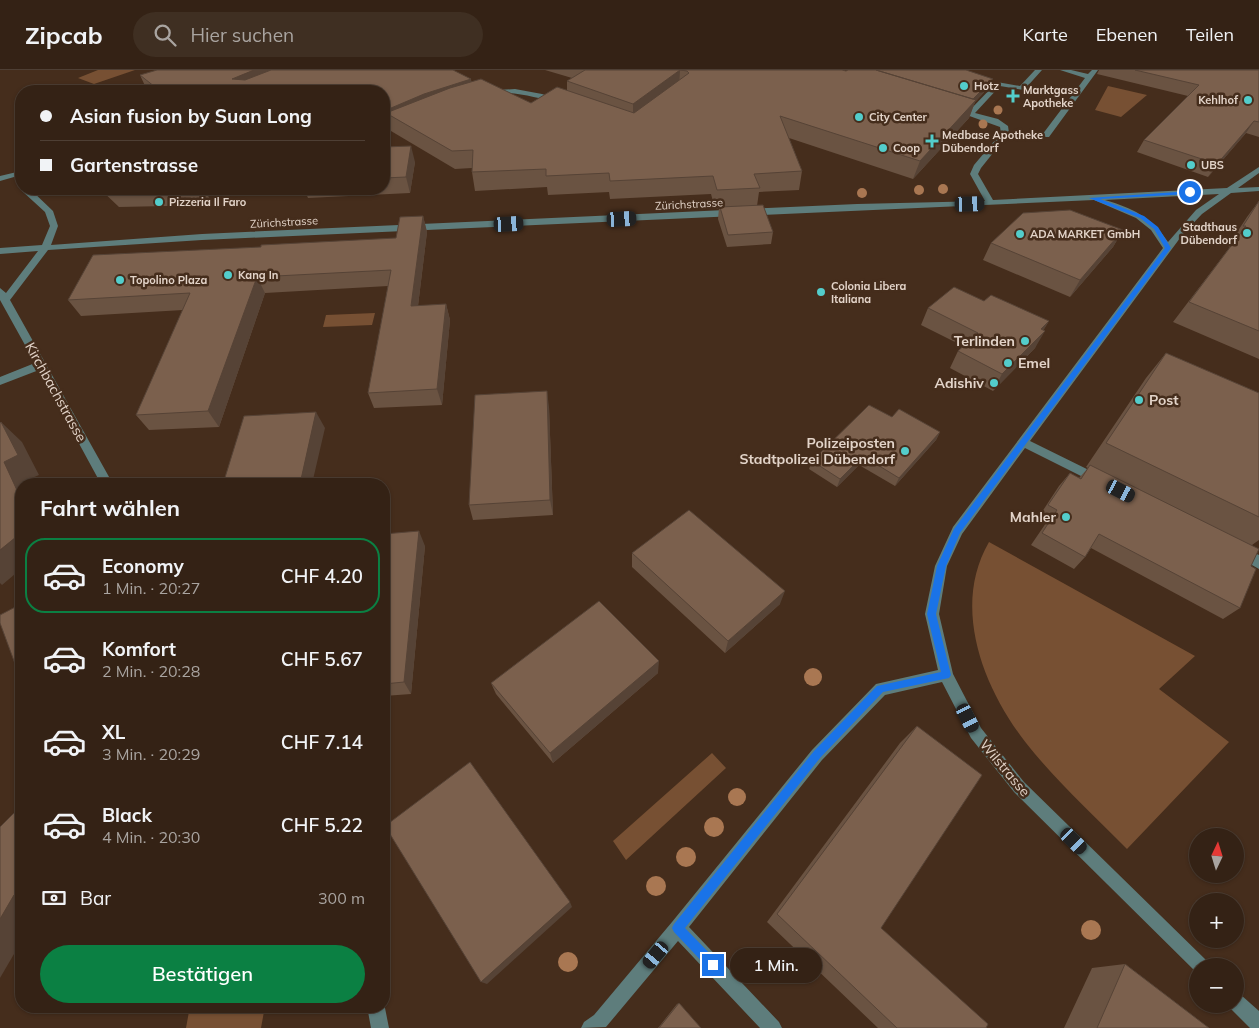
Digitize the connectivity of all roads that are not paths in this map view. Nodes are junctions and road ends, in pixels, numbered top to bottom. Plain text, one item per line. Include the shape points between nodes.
1 (1038, 70) edge
2 (1063, 70) edge
3 (1095, 70) edge
4 (1090, 77) junction
5 (476, 95) edge
6 (571, 105) edge
7 (943, 105) edge
8 (970, 114) junction
9 (409, 118) edge
10 (390, 126) edge
11 (1046, 135) dead end
12 (1259, 169) edge
13 (15, 174) edge
14 (2, 176) edge
15 (15, 182) edge
16 (1259, 189) edge
17 (1229, 191) junction
18 (31, 195) edge
19 (1091, 198) junction
20 (990, 203) junction
21 (46, 247) junction
22 (1168, 248) junction
23 (0, 251) edge
24 (0, 291) edge
25 (6, 300) junction
26 (41, 365) junction
27 (0, 380) edge
28 (1023, 442) junction
29 (104, 478) edge
30 (1114, 488) edge
31 (1228, 546) edge
32 (1259, 564) edge
33 (946, 675) junction
34 (678, 928) junction
35 (1192, 958) edge
36 (1244, 1010) edge
37 (377, 1013) edge
38 (1259, 1024) edge
39 (380, 1028) edge
40 (590, 1028) edge
41 (773, 1028) edge

1 - 8 street via 1022,89 999,83
2 - 4 street
3 - 4 street
4 - 11 street
5 - 6 street via 501,90 543,96
7 - 8 street
8 - 20 street via 995,120 1004,126 1005,132 974,174
9 - 10 street
12 - 17 street, Wilstrasse
13 - 14 street
14 - 15 street
16 - 17 street, Zürichstrasse
17 - 19 street, Zürichstrasse
17 - 22 street, Wilstrasse via 1198,212
18 - 21 street via 49,212 54,226
19 - 20 street, Zürichstrasse
19 - 22 street via 1142,217 1156,228
20 - 21 street, Zürichstrasse via 202,237
21 - 23 street, Zürichstrasse
21 - 25 street
22 - 28 street, Wilstrasse
24 - 25 street, Kirchbachstrasse
25 - 26 street, Kirchbachstrasse
26 - 27 street
26 - 29 street, Kirchbachstrasse
28 - 30 street
28 - 33 street, Wilstrasse via 957,532 941,566 932,614
31 - 32 street
33 - 34 street via 881,689 817,754
33 - 35 street, Wilstrasse via 976,732 1019,786
34 - 40 street via 600,1021
34 - 41 street
36 - 38 street
37 - 39 street

